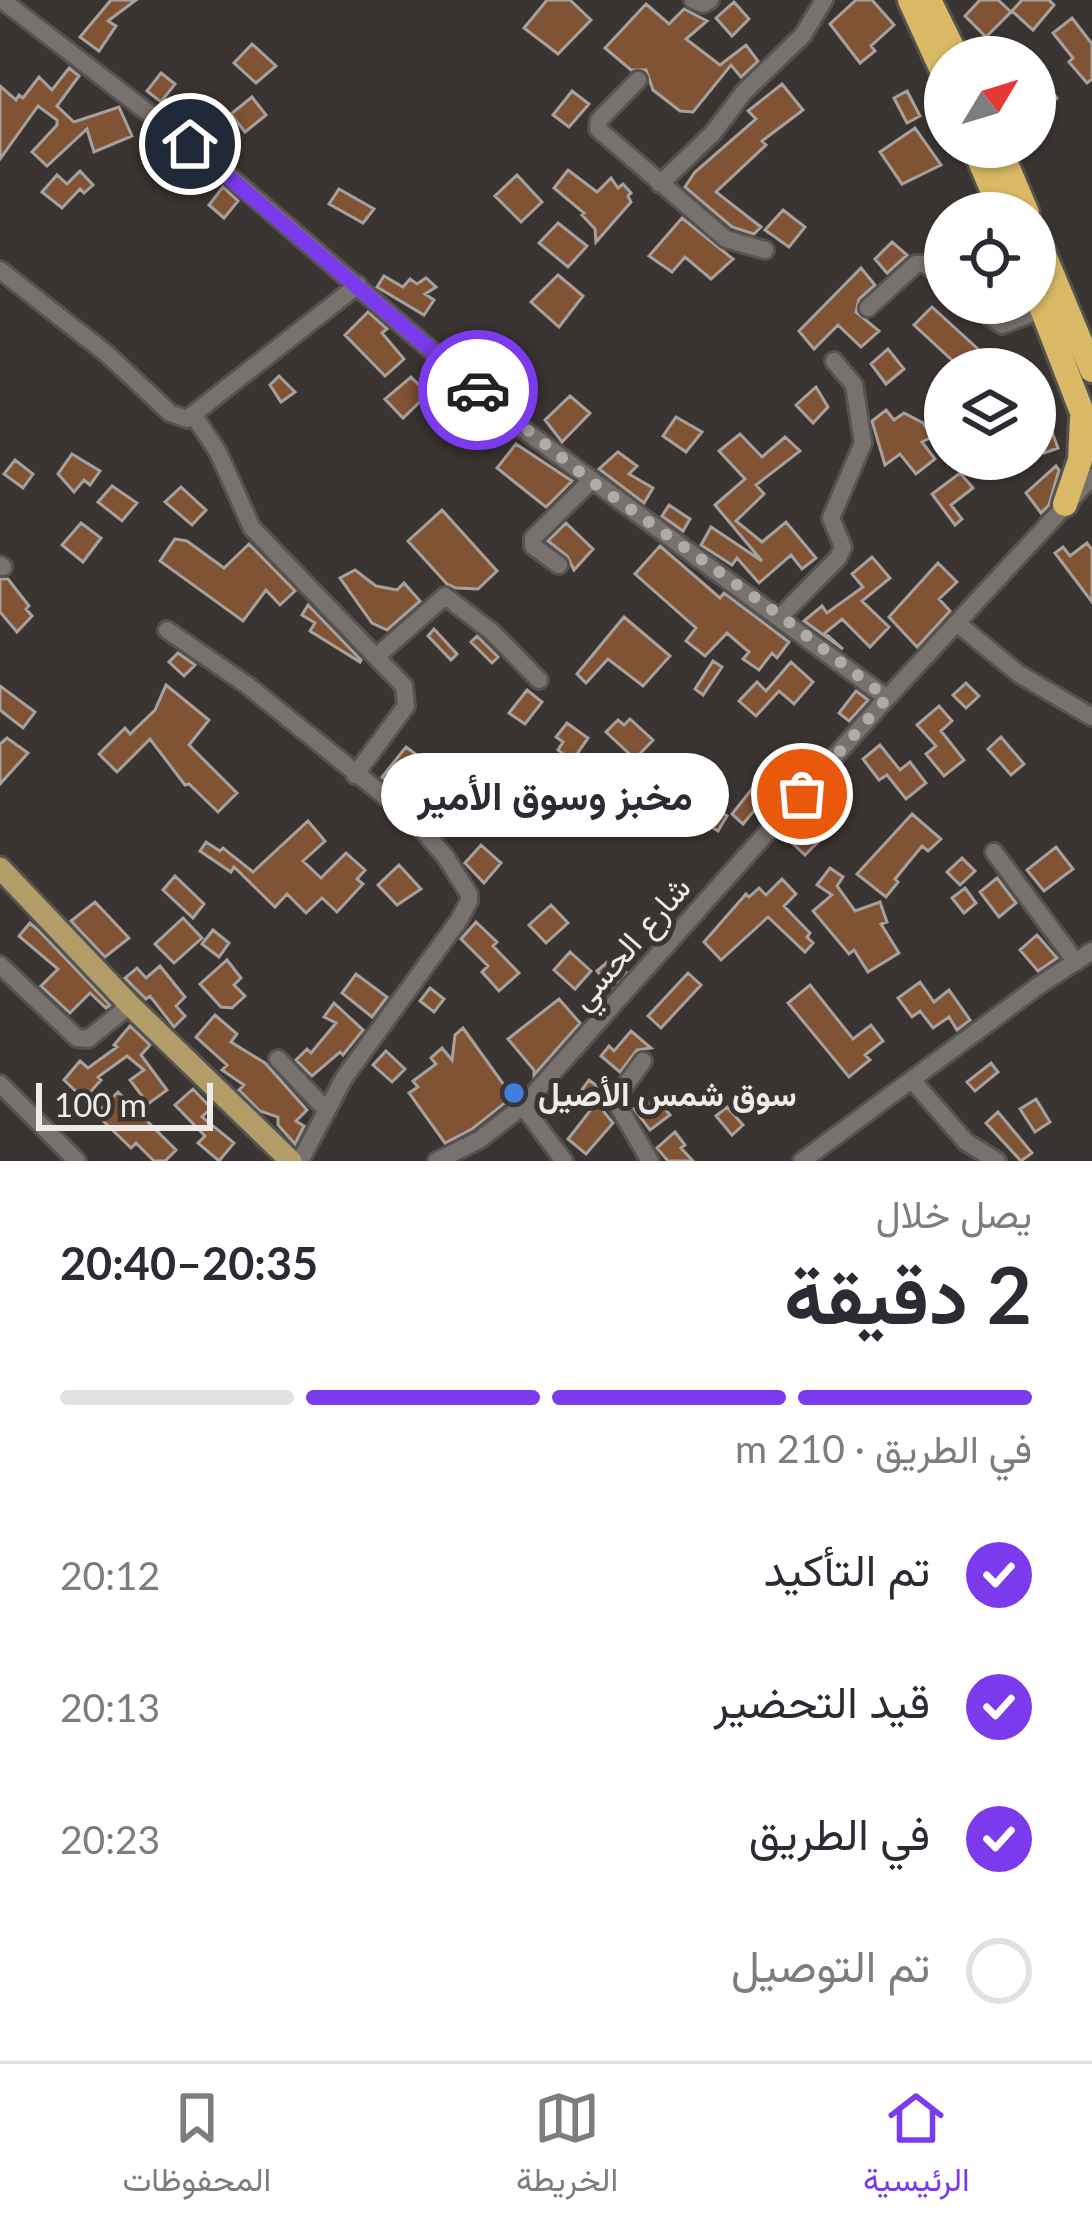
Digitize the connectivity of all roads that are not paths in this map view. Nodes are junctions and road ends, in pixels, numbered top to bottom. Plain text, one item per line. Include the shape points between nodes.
1 (3, 0) edge
2 (693, 0) edge
3 (710, 0) edge
4 (824, 0) edge
5 (910, 0) edge
6 (929, 0) edge
7 (926, 36) edge
8 (947, 36) edge
9 (638, 80) dead end
10 (660, 184) junction
11 (765, 250) dead end
12 (924, 265) edge
13 (0, 270) edge
14 (1056, 283) edge
15 (358, 285) junction
16 (868, 308) dead end
17 (1048, 324) edge
18 (834, 361) dead end
19 (1092, 370) edge
20 (1081, 413) junction
21 (194, 416) junction
22 (1092, 438) edge
23 (1092, 477) edge
24 (591, 481) junction
25 (1092, 502) edge
26 (1065, 504) junction
27 (559, 565) dead end
28 (781, 616) junction
29 (957, 623) junction
30 (166, 631) dead end
31 (377, 656) junction
32 (539, 680) dead end
33 (887, 698) junction
34 (1092, 717) edge
35 (356, 775) junction
36 (994, 852) dead end
37 (0, 868) edge
38 (1092, 951) edge
39 (1076, 962) junction
40 (0, 965) edge
41 (130, 1005) junction
42 (278, 1059) dead end
43 (643, 1060) dead end
44 (912, 1080) junction
45 (0, 1084) edge
46 (523, 1106) junction
47 (327, 1111) junction
48 (77, 1161) edge
49 (291, 1161) edge
50 (300, 1161) edge
51 (437, 1161) edge
52 (564, 1161) edge
53 (650, 1161) edge
54 (802, 1161) edge
55 (997, 1161) edge

1 - 15 street
2 - 3 street
4 - 10 street via 803,35
5 - 7 highway
6 - 8 highway
9 - 10 street via 598,129
10 - 11 street via 726,239
12 - 16 street
13 - 21 street via 170,412
14 - 19 highway
15 - 21 street
15 - 24 street
17 - 20 highway
18 - 28 street via 854,385 863,442 831,518 842,554
20 - 22 highway
20 - 26 highway via 1080,460
21 - 31 street via 252,528
23 - 26 street, شارع الحسي
24 - 27 street via 533,538
24 - 28 street
25 - 26 highway
26 - 29 street, شارع الحسي
28 - 33 street
29 - 33 street, شارع الحسي
29 - 34 street via 1019,674
30 - 35 street
31 - 32 street via 445,596
31 - 35 street via 404,686 406,706
33 - 46 street, شارع الحسي
35 - 47 street via 412,818 470,902
36 - 39 street
37 - 41 main road
38 - 39 street
39 - 44 street
40 - 41 street via 76,1038 88,1039
41 - 49 main road
42 - 47 street
43 - 53 street via 617,1104
44 - 54 street
44 - 55 street via 966,1142
45 - 48 street
46 - 51 street, شارع الحسي
46 - 52 street
47 - 50 street

